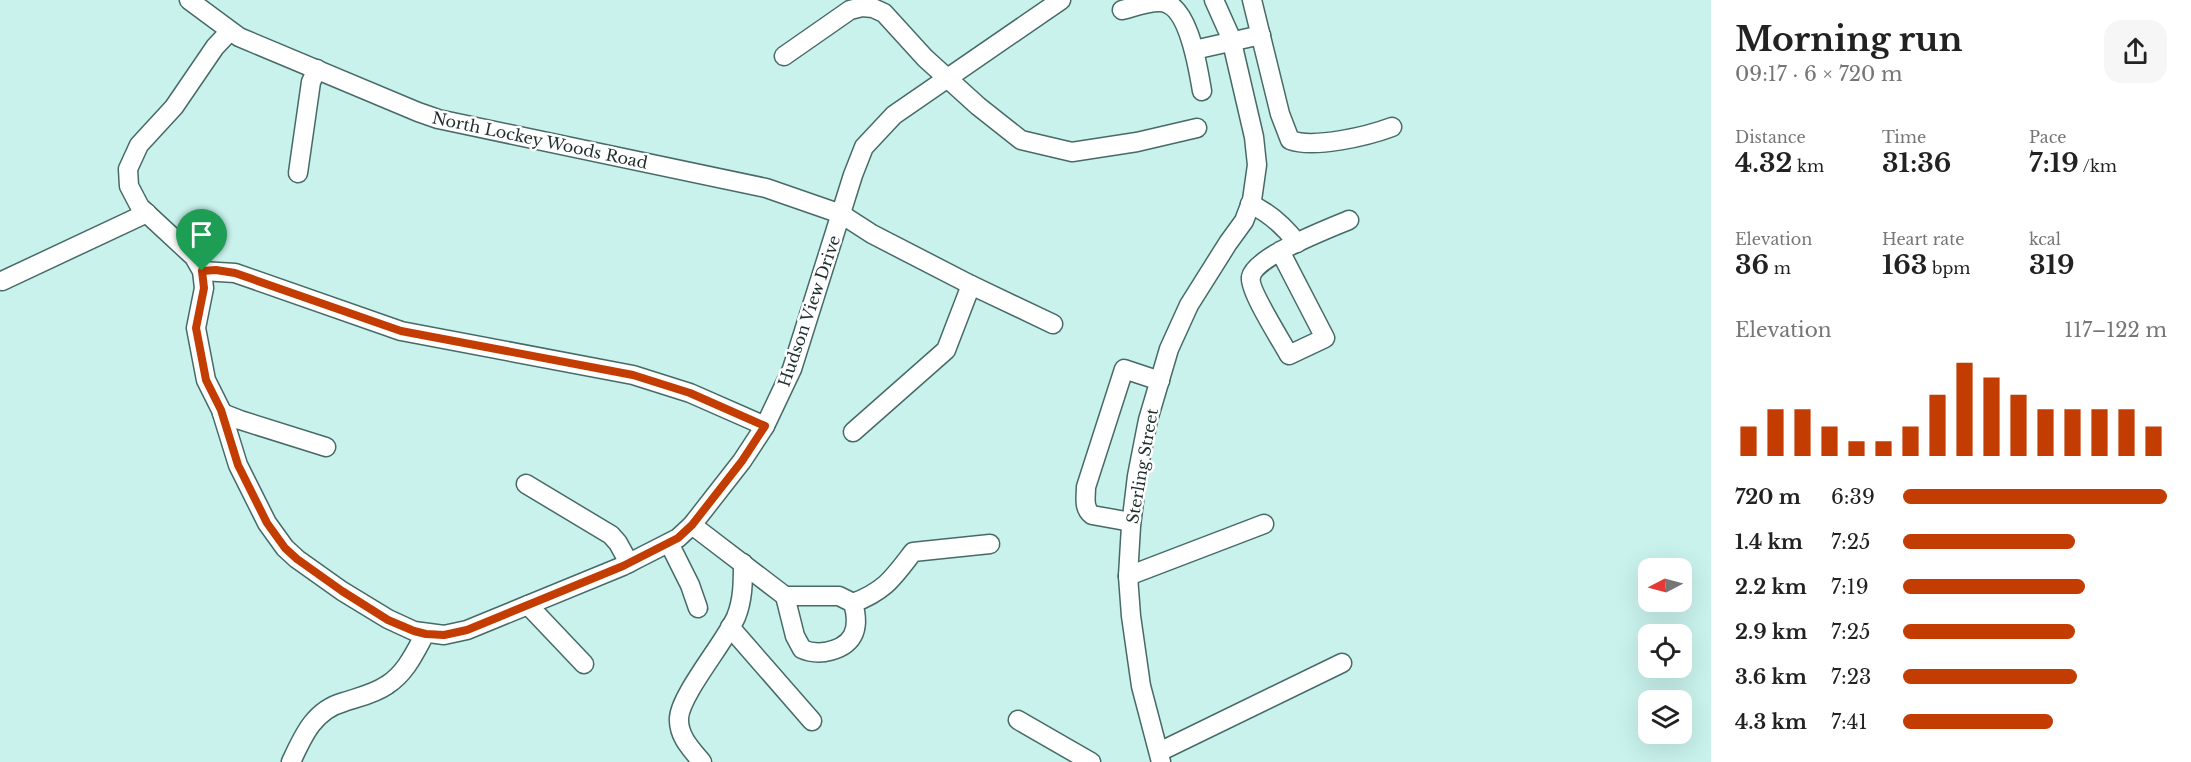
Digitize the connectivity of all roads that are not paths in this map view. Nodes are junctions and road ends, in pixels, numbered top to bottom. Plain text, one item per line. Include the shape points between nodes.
1 (189, 0) edge
2 (1061, 0) edge
3 (1214, 0) edge
4 (1252, 0) edge
5 (1122, 10) dead end
6 (230, 31) junction
7 (1261, 35) junction
8 (1232, 41) junction
9 (1194, 50) junction
10 (784, 56) dead end
11 (317, 69) junction
12 (947, 77) junction
13 (1202, 91) dead end
14 (1392, 127) dead end
15 (1197, 128) dead end
16 (298, 173) dead end
17 (1252, 197) junction
18 (147, 213) junction
19 (841, 214) junction
20 (1349, 220) dead end
21 (1297, 243) junction
22 (1280, 251) junction
23 (202, 271) junction
24 (2, 281) dead end
25 (971, 285) junction
26 (1053, 324) dead end
27 (1160, 381) junction
28 (222, 413) junction
29 (765, 426) junction
30 (853, 432) dead end
31 (326, 447) dead end
32 (526, 484) dead end
33 (1131, 522) junction
34 (1264, 524) dead end
35 (692, 525) junction
36 (669, 543) junction
37 (990, 544) dead end
38 (628, 563) junction
39 (743, 563) junction
40 (1128, 576) junction
41 (785, 596) junction
42 (853, 603) junction
43 (528, 605) junction
44 (698, 608) dead end
45 (730, 627) junction
46 (426, 634) junction
47 (1342, 663) dead end
48 (584, 664) dead end
49 (1018, 720) dead end
50 (812, 721) dead end
51 (1160, 757) edge
52 (291, 762) edge
53 (702, 762) edge
54 (1091, 762) edge

1 - 6 street, North Lockey Woods Road
2 - 12 street, Hudson View Drive
3 - 8 street, Sterling Street
4 - 7 street
5 - 9 street via 1160,2 1173,6
6 - 11 street, North Lockey Woods Road
6 - 18 street via 174,107 139,145 128,169 129,186
7 - 8 street
7 - 14 street via 1290,140 1302,143 1359,137
8 - 9 street
8 - 17 street, Sterling Street via 1254,137 1257,165
9 - 13 street
10 - 12 street via 850,10 873,8 884,13
11 - 16 street via 311,82
11 - 19 street, North Lockey Woods Road via 438,119 766,188
12 - 15 street via 1021,140 1062,150 1072,152 1137,142
12 - 19 street, Hudson View Drive via 873,135 856,165
17 - 21 street
17 - 27 street, Sterling Street via 1244,221 1189,305
18 - 23 street via 194,257
18 - 24 street
19 - 25 street, North Lockey Woods Road
19 - 29 street, Hudson View Drive via 792,369
20 - 21 street
21 - 22 street
22 - 22 street via 1256,268 1251,283 1289,355 1325,338
23 - 28 street, Hudson View Drive via 204,288 196,328 206,380
23 - 29 street via 235,273 401,331 633,375 690,393
25 - 26 street, North Lockey Woods Road
25 - 30 street via 946,350
27 - 33 street, Sterling Street via 1148,420
27 - 33 street via 1124,369 1086,487 1088,512
28 - 31 street
28 - 46 street, Hudson View Drive via 238,465 267,523 285,548 388,620
29 - 35 street, Hudson View Drive
32 - 38 street via 611,536
33 - 40 street, Sterling Street
34 - 40 street
35 - 36 street, Hudson View Drive
35 - 39 street
36 - 38 street, Hudson View Drive
36 - 44 street
37 - 42 street via 913,552 894,578 874,596
38 - 43 street, Hudson View Drive
39 - 41 street
39 - 45 street via 742,598
40 - 51 street, Sterling Street via 1141,686
41 - 42 street via 839,596
41 - 42 street via 802,649 816,653 838,649 849,642 855,627
43 - 46 street, Hudson View Drive via 467,630
43 - 48 street
45 - 50 street
45 - 53 street via 679,717 682,735
46 - 52 street via 403,672 387,686 340,702 317,716
47 - 51 street
49 - 54 street

